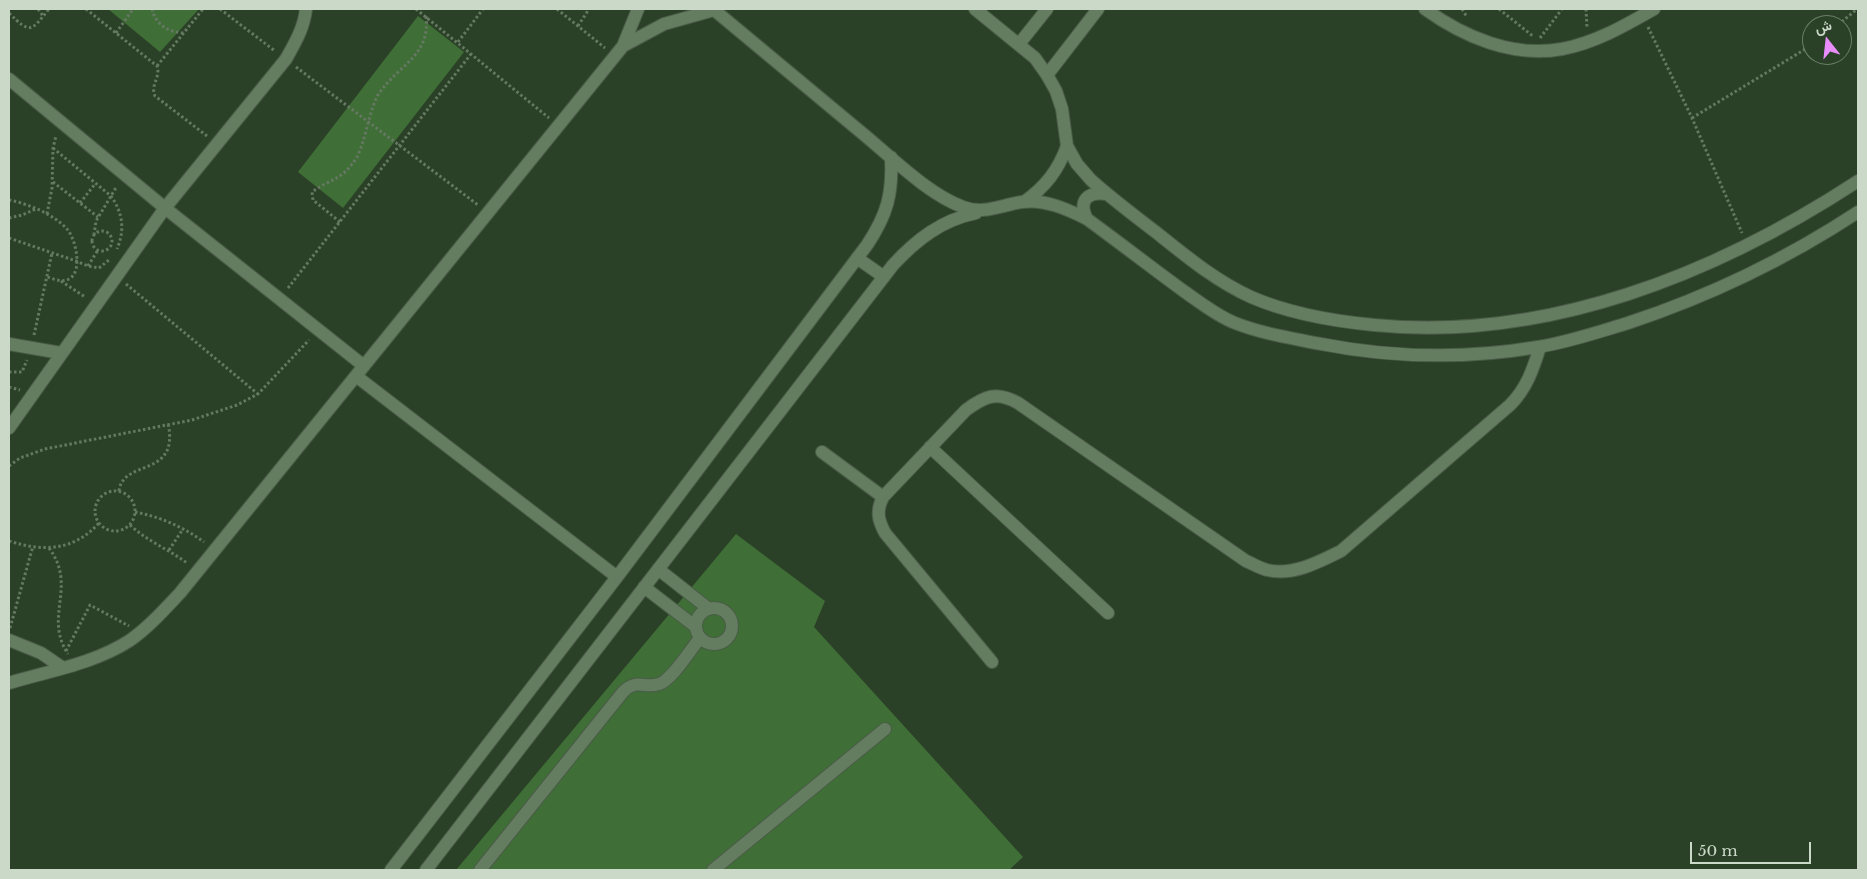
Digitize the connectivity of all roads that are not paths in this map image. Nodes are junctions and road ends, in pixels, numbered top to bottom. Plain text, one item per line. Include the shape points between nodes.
1 (306, 9) edge
2 (638, 9) edge
3 (713, 9) edge
4 (974, 9) edge
5 (1047, 9) edge
6 (1098, 9) edge
7 (1425, 9) edge
8 (1648, 12) edge
9 (1019, 44) junction
10 (619, 51) junction
11 (1048, 75) junction
12 (9, 80) edge
13 (1067, 146) junction
14 (891, 157) junction
15 (1858, 181) edge
16 (1106, 194) junction
17 (1024, 202) junction
18 (165, 208) junction
19 (984, 211) junction
20 (1858, 212) edge
21 (1087, 219) junction
22 (857, 258) junction
23 (884, 277) junction
24 (9, 344) edge
25 (1540, 347) junction
26 (61, 353) junction
27 (360, 371) junction
28 (9, 428) edge
29 (930, 447) junction
30 (822, 452) dead end
31 (883, 497) junction
32 (658, 569) junction
33 (617, 577) junction
34 (644, 587) junction
35 (709, 609) junction
36 (1108, 613) dead end
37 (698, 632) junction
38 (9, 640) edge
39 (992, 662) dead end
40 (69, 666) junction
41 (9, 683) edge
42 (885, 729) dead end
43 (391, 870) edge
44 (426, 870) edge
45 (480, 870) edge
46 (713, 870) edge

1 - 18 street via 305,21 286,59
2 - 10 street
3 - 10 street via 664,24
3 - 14 street
4 - 9 street
5 - 9 street
6 - 11 street
7 - 8 street via 1473,38 1501,46 1534,45 1562,49 1588,41
9 - 11 street
10 - 27 street
11 - 13 street via 1062,109
12 - 18 street
13 - 16 street via 1077,164
13 - 17 street via 1051,178
14 - 19 street via 948,201
14 - 22 street via 892,181 888,204 880,226
15 - 16 street via 1747,245 1630,294 1520,321 1430,328 1353,323 1278,307 1250,296 1194,262
16 - 21 street via 1089,195 1084,202
17 - 19 street
17 - 21 street via 1047,203
18 - 26 street
18 - 27 street via 318,330
19 - 23 street via 943,224 924,235
20 - 25 street via 1792,252 1692,301 1593,334
21 - 25 street via 1204,305 1234,323 1268,334 1350,350 1399,355 1448,356
22 - 23 street
22 - 33 street
23 - 32 street
24 - 26 street
25 - 29 street via 1527,384 1510,405 1341,551 1315,564 1290,570 1268,570 1246,561 1006,396 978,401
26 - 28 street
27 - 33 street
27 - 40 street via 174,600 127,642
29 - 31 street
29 - 36 street
30 - 31 street
31 - 39 street via 878,517 885,533
32 - 34 street
32 - 35 street
33 - 43 street
34 - 37 street
34 - 44 street
35 - 37 street via 700,616
35 - 37 street via 726,612 732,628 722,642 710,644
37 - 45 street via 666,680 658,685 628,686
38 - 40 street
40 - 41 street
42 - 46 street

